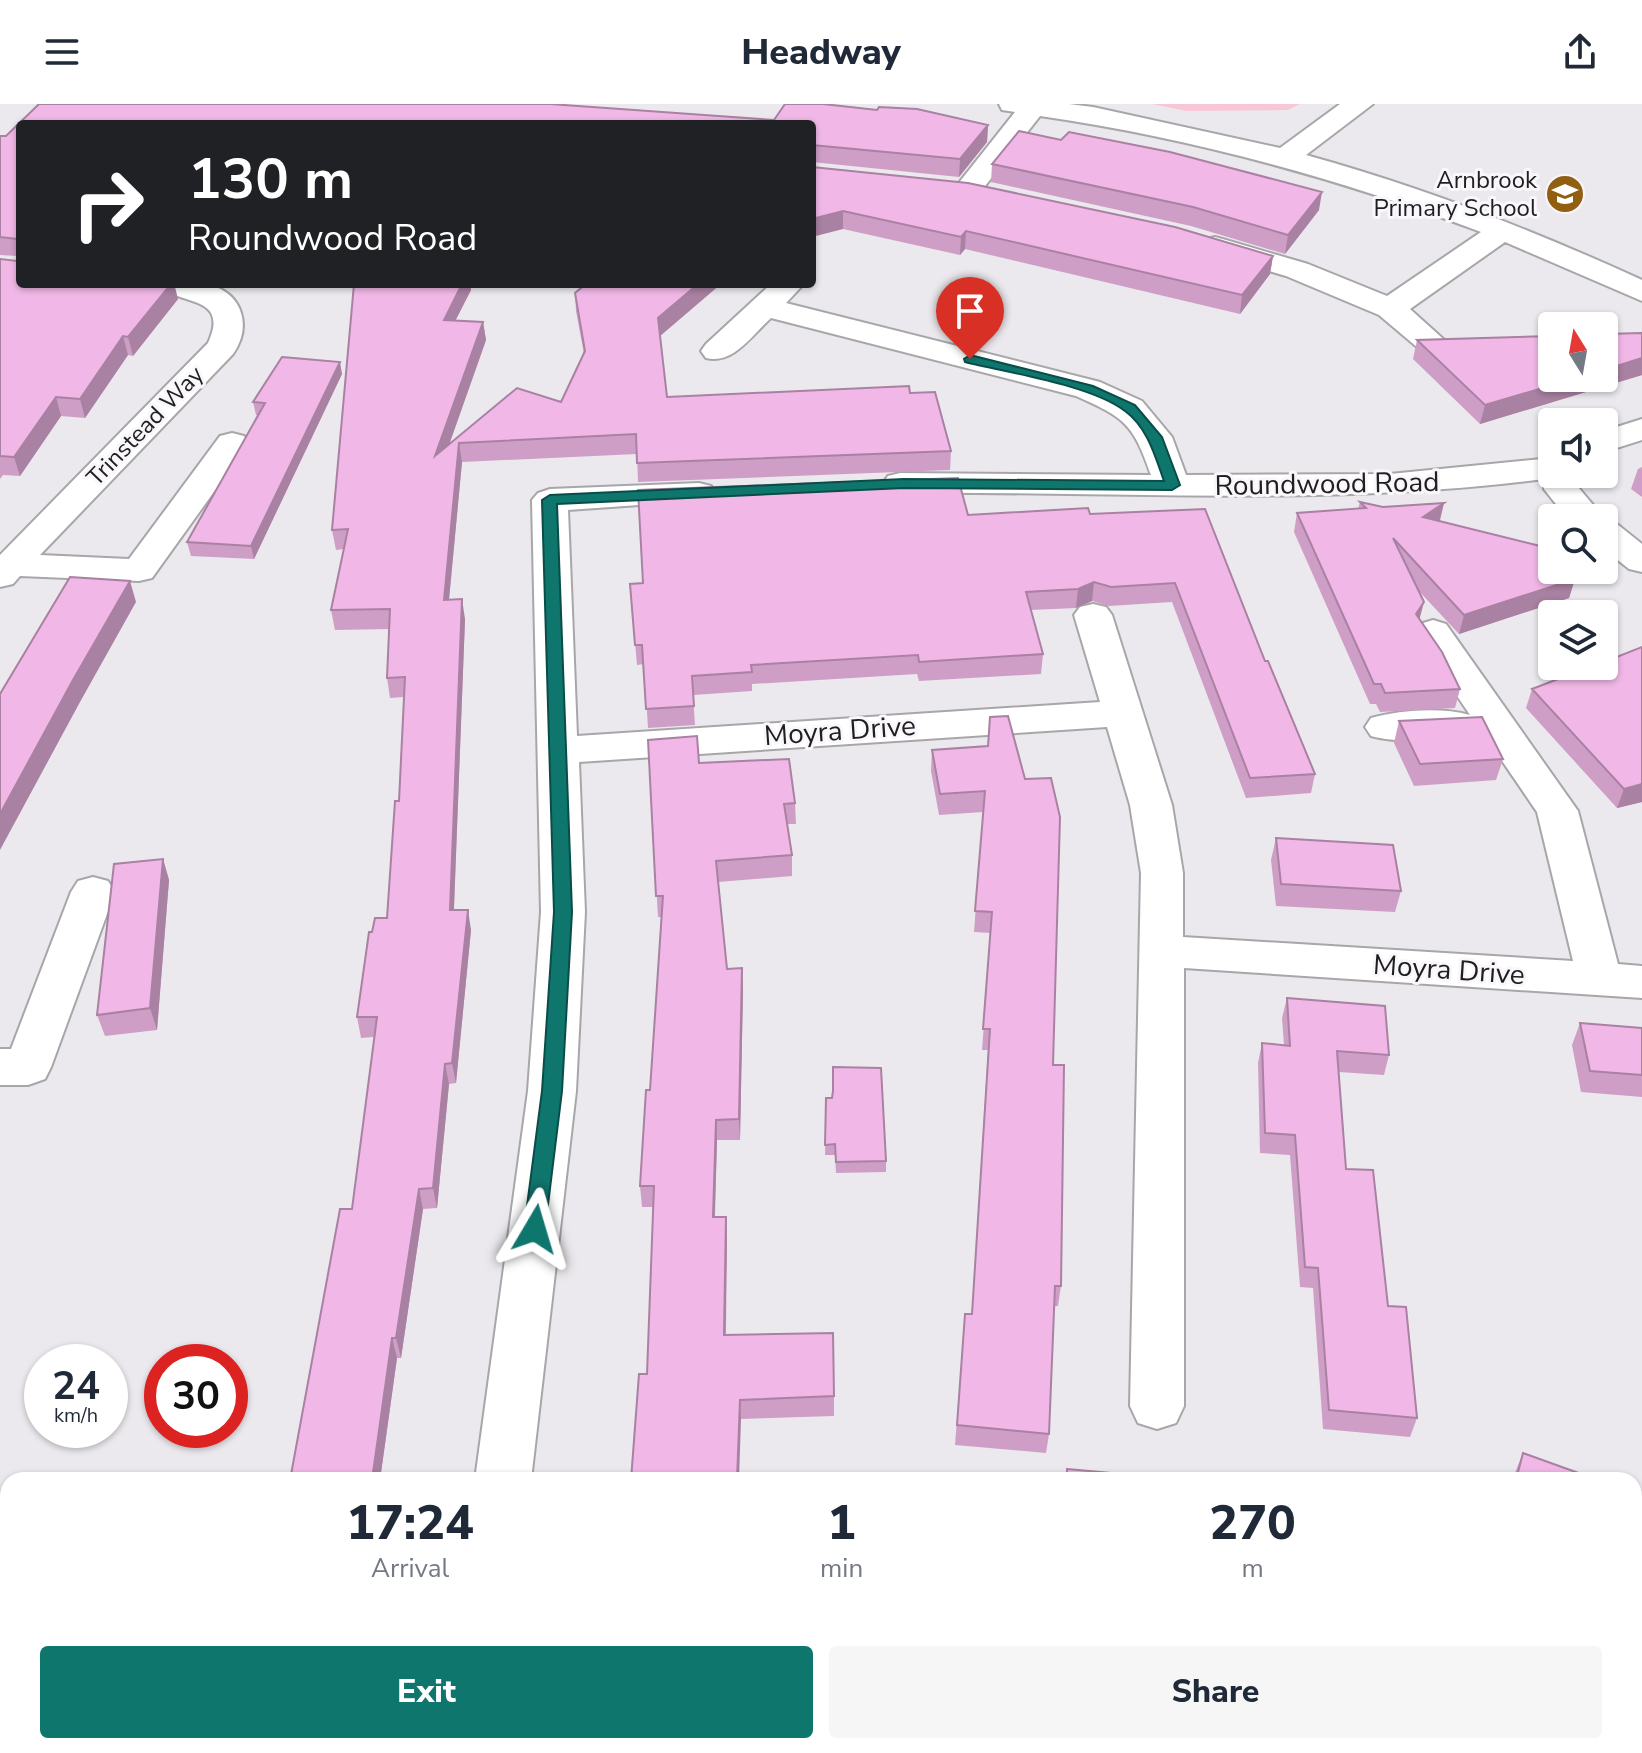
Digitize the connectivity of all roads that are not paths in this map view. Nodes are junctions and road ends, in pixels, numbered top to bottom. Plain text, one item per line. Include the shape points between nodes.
1 (1360, 104) edge
2 (1023, 105) edge
3 (1284, 158) junction
4 (968, 190) edge
5 (1503, 230) junction
6 (1195, 239) edge
7 (186, 288) edge
8 (785, 288) edge
9 (1642, 292) edge
10 (764, 307) junction
11 (1390, 308) junction
12 (1435, 346) edge
13 (717, 351) dead end
14 (1642, 429) edge
15 (1618, 437) edge
16 (232, 443) dead end
17 (1538, 470) edge
18 (873, 485) edge
19 (1172, 485) junction
20 (1561, 488) edge
21 (734, 491) edge
22 (1574, 504) edge
23 (1618, 543) edge
24 (1642, 561) edge
25 (5, 571) edge
26 (1093, 615) dead end
27 (1433, 632) edge
28 (1123, 713) junction
29 (1495, 722) junction
30 (1385, 727) dead end
31 (558, 750) junction
32 (93, 892) dead end
33 (1161, 951) junction
34 (1621, 981) edge
35 (0, 1067) edge
36 (1157, 1406) dead end
37 (504, 1472) edge

1 - 3 street
2 - 3 street
2 - 4 street
3 - 5 street
5 - 9 street
5 - 11 street
6 - 11 street via 1297,270
7 - 25 street, Trinstead Way via 212,297 225,310 229,336 222,347
8 - 10 street
10 - 13 street
10 - 19 street via 1088,389 1130,408 1147,427
11 - 12 street
14 - 15 street
16 - 25 street via 139,570
17 - 19 street, Roundwood Road via 1471,481 1364,486
18 - 19 street, Roundwood Road
20 - 22 street
21 - 31 street via 550,500
23 - 24 street
26 - 28 street
27 - 29 street
28 - 31 street, Moyra Drive
28 - 33 street via 1153,819 1162,873
29 - 30 street
29 - 34 street via 1557,811
31 - 37 street via 563,912 552,1091
32 - 35 street via 28,1067
33 - 34 street, Moyra Drive
33 - 36 street

